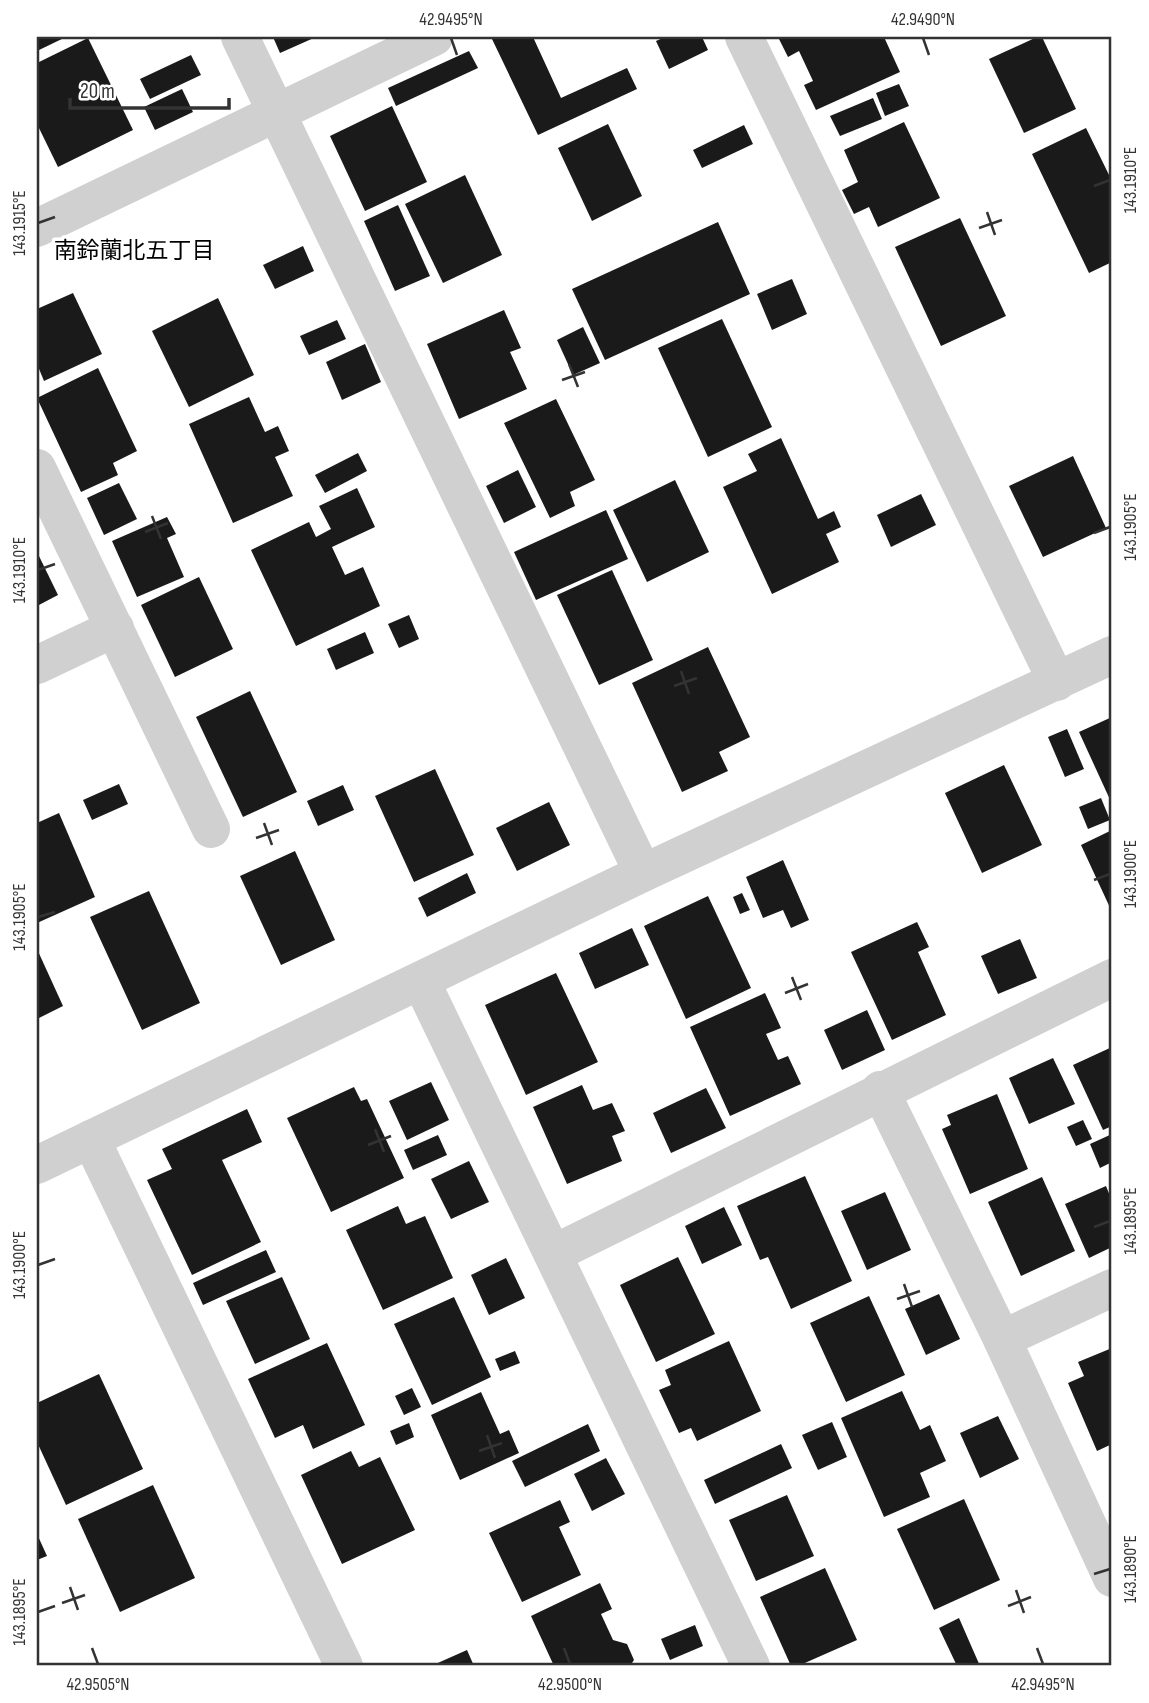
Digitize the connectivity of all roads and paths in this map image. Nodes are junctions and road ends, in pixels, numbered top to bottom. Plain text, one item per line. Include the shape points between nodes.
1 (240, 37) edge
2 (434, 37) edge
3 (744, 37) edge
4 (277, 112) junction
5 (37, 228) edge
6 (37, 468) edge
7 (115, 628) junction
8 (1112, 655) edge
9 (37, 665) edge
10 (1057, 682) junction
11 (211, 829) dead end
12 (643, 873) junction
13 (1112, 978) edge
14 (421, 981) junction
15 (880, 1090) junction
16 (91, 1139) junction
17 (37, 1165) edge
18 (553, 1254) junction
19 (1112, 1288) edge
20 (1002, 1339) junction
21 (1112, 1578) edge
22 (344, 1666) edge
23 (751, 1666) edge

1 - 4 street
2 - 4 street
3 - 10 street
4 - 5 street
4 - 12 street
6 - 7 street
7 - 9 street
7 - 11 street
8 - 10 street
10 - 12 street
12 - 14 street
13 - 15 street
14 - 16 street
14 - 18 street
15 - 18 street
15 - 20 street
16 - 17 street
16 - 22 street
18 - 23 street
19 - 20 street
20 - 21 street

